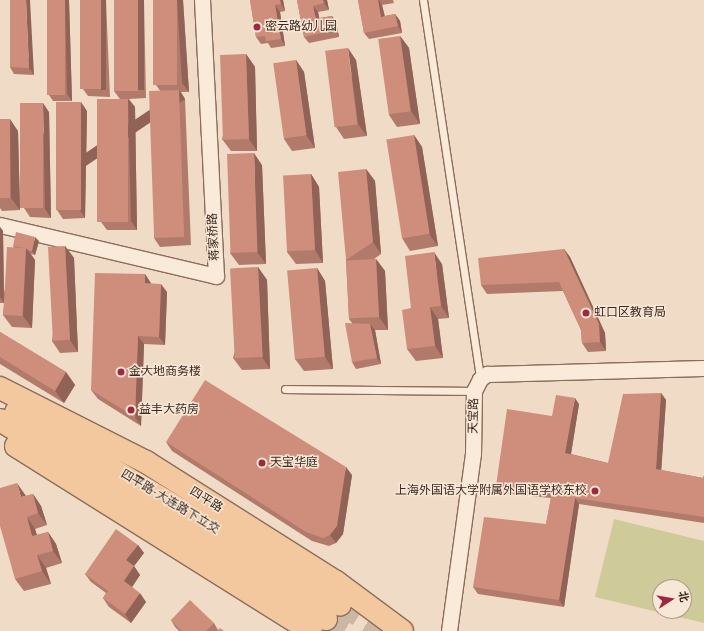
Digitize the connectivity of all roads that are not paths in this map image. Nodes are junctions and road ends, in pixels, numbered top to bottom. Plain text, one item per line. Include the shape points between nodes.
1 (202, 0) edge
2 (423, 0) edge
3 (0, 225) edge
4 (704, 368) edge
5 (477, 385) junction
6 (0, 388) edge
7 (285, 389) dead end
8 (0, 401) edge
9 (0, 420) edge
10 (0, 436) edge
11 (326, 618) edge
12 (402, 631) edge
13 (448, 631) edge

1 - 3 street, 蒋家桥路 via 216,276
2 - 5 lane
4 - 5 street via 487,374
5 - 7 lane
5 - 13 street, 天宝路 via 473,454
6 - 12 main road, 四平路 via 146,462 336,582
8 - 11 main road, 四平路-大连路下立交
9 - 11 main road, 四平路-大连路下立交
10 - 11 main road

